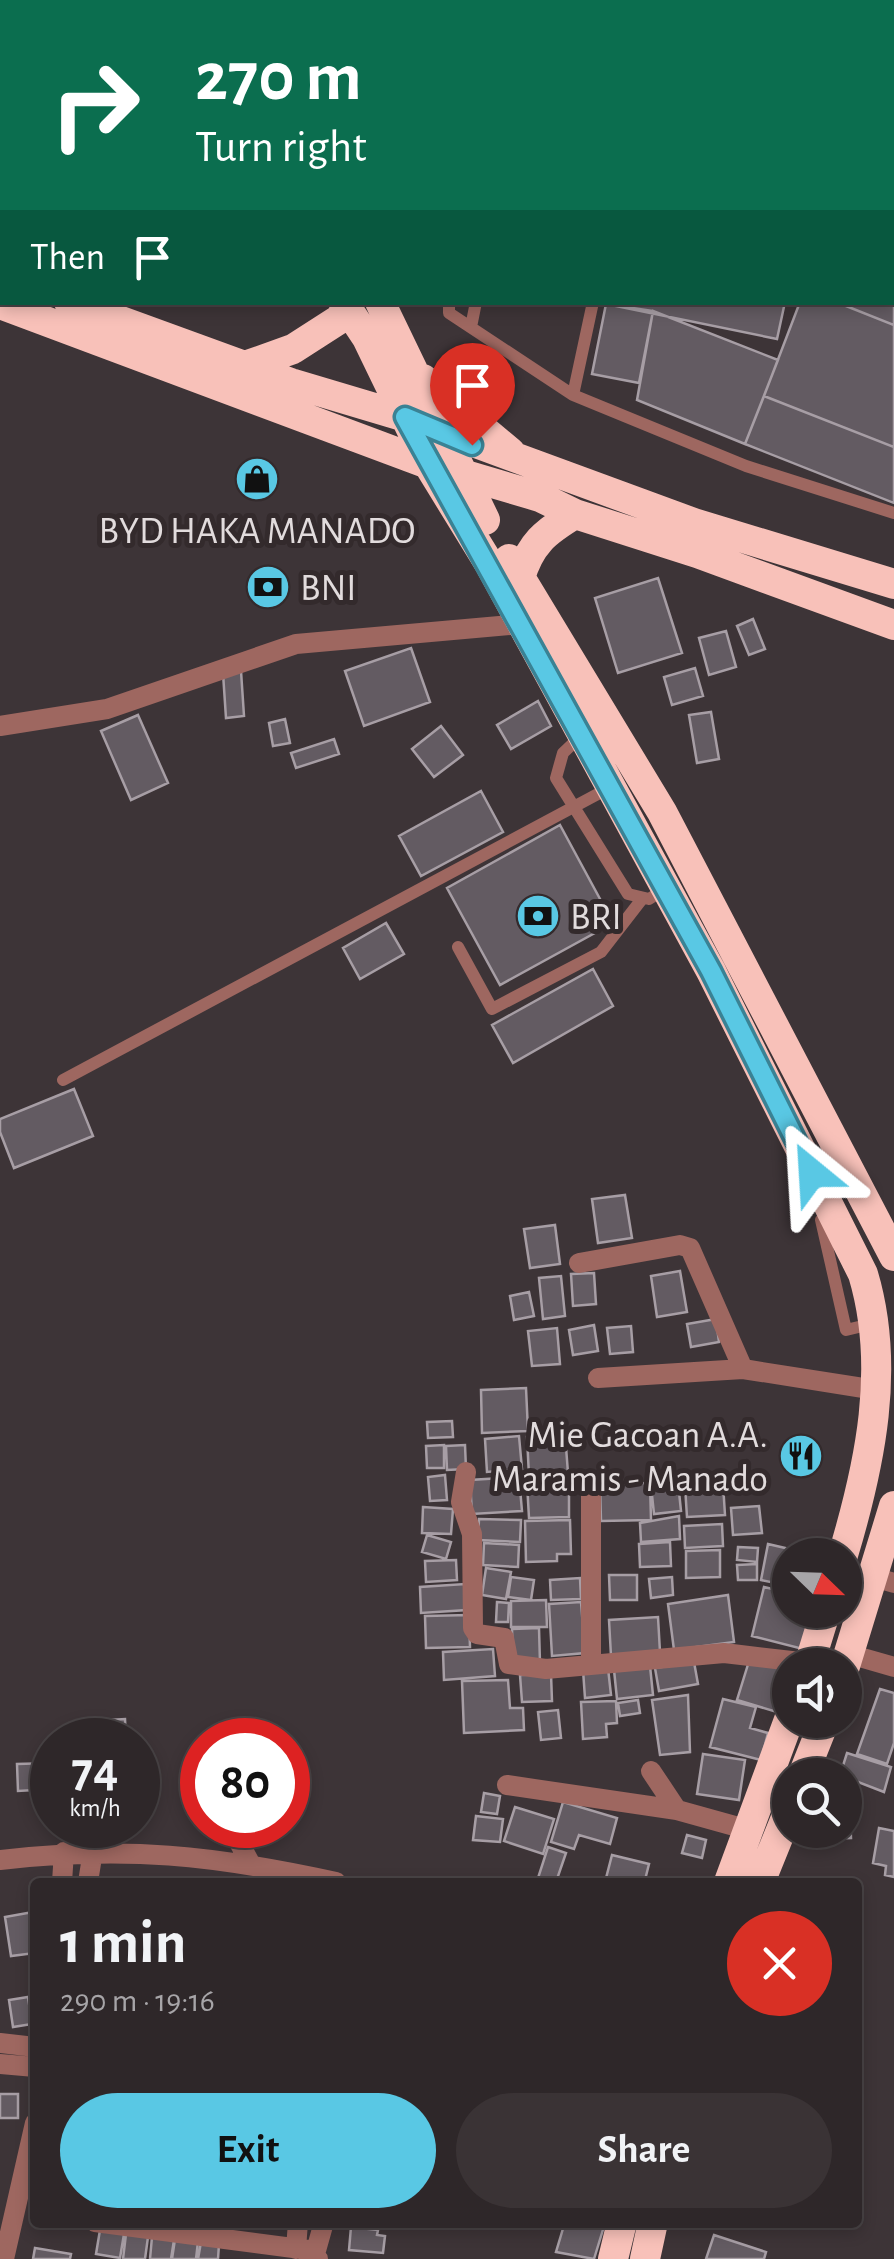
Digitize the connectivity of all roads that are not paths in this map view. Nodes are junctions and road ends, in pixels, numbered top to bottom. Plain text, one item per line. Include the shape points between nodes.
1 (4, 305) edge
2 (74, 305) edge
3 (382, 305) edge
4 (476, 305) edge
5 (592, 305) edge
6 (446, 306) edge
7 (346, 308) edge
8 (472, 327) junction
9 (123, 337) junction
10 (244, 366) junction
11 (416, 374) junction
12 (573, 395) junction
13 (405, 417) junction
14 (446, 435) junction
15 (428, 464) junction
16 (526, 464) junction
17 (459, 472) junction
18 (575, 514) junction
19 (894, 514) edge
20 (520, 578) junction
21 (894, 584) edge
22 (522, 624) junction
23 (894, 625) edge
24 (0, 726) edge
25 (581, 736) junction
26 (608, 788) junction
27 (573, 807) junction
28 (654, 894) junction
29 (458, 947) dead end
30 (63, 1080) dead end
31 (821, 1220) dead end
32 (894, 1256) edge
33 (579, 1263) dead end
34 (874, 1323) junction
35 (743, 1370) junction
36 (598, 1378) dead end
37 (876, 1390) junction
38 (466, 1472) dead end
39 (591, 1483) dead end
40 (894, 1506) edge
41 (848, 1538) edge
42 (884, 1580) edge
43 (853, 1648) edge
44 (772, 1659) edge
45 (862, 1662) edge
46 (591, 1665) junction
47 (894, 1667) edge
48 (782, 1738) edge
49 (650, 1770) dead end
50 (507, 1786) dead end
51 (677, 1810) junction
52 (749, 1830) junction
53 (242, 1848) edge
54 (774, 1848) edge
55 (93, 1851) junction
56 (64, 1852) junction
57 (0, 1860) edge
58 (250, 1864) junction
59 (62, 1878) edge
60 (89, 1878) edge
61 (317, 1878) edge
62 (731, 1878) edge
63 (762, 1878) edge
64 (0, 2043) edge
65 (30, 2046) edge
66 (0, 2064) edge
67 (30, 2067) edge
68 (30, 2143) edge
69 (14, 2206) edge
70 (173, 2228) edge
71 (300, 2228) edge
72 (321, 2228) edge
73 (621, 2228) edge
74 (652, 2228) edge
75 (310, 2254) edge
76 (4, 2259) edge
77 (613, 2259) edge
78 (645, 2259) edge

1 - 9 highway
2 - 9 highway
3 - 11 highway
4 - 8 lane
5 - 12 lane
6 - 8 lane
7 - 10 highway via 293,349
7 - 13 highway
8 - 12 lane
9 - 10 highway
9 - 15 highway via 178,367
10 - 13 highway
11 - 14 highway
11 - 16 highway
12 - 19 lane via 746,466
13 - 14 highway
13 - 15 highway
14 - 16 highway
14 - 17 highway
15 - 17 highway
15 - 22 highway
16 - 21 highway
17 - 18 highway
17 - 20 highway
18 - 20 highway via 540,536
18 - 23 highway
20 - 32 highway via 700,881
22 - 24 street via 296,644 125,704
22 - 25 highway
25 - 26 highway
25 - 27 lane via 562,753 556,771
26 - 27 lane
26 - 28 highway
27 - 28 lane via 622,887
27 - 30 lane
28 - 29 lane via 602,952 492,1009
28 - 34 highway via 863,1274
31 - 34 lane via 846,1330
33 - 35 street via 680,1244 690,1248
34 - 37 highway
35 - 36 street
35 - 37 street
37 - 41 highway via 862,1492
38 - 46 street via 461,1502 472,1534 475,1632 504,1638 512,1666
39 - 46 street
40 - 42 highway
42 - 43 highway
44 - 46 street via 724,1653
45 - 47 street
48 - 52 highway
49 - 51 street
50 - 51 street
51 - 52 street
52 - 62 highway
53 - 58 street
54 - 63 highway
55 - 56 street
55 - 58 street
55 - 60 street
56 - 57 street
56 - 59 street
58 - 61 street
64 - 65 street
66 - 67 street
68 - 69 street
69 - 76 street
70 - 75 street
71 - 75 street
72 - 75 street
73 - 77 highway
74 - 78 highway

